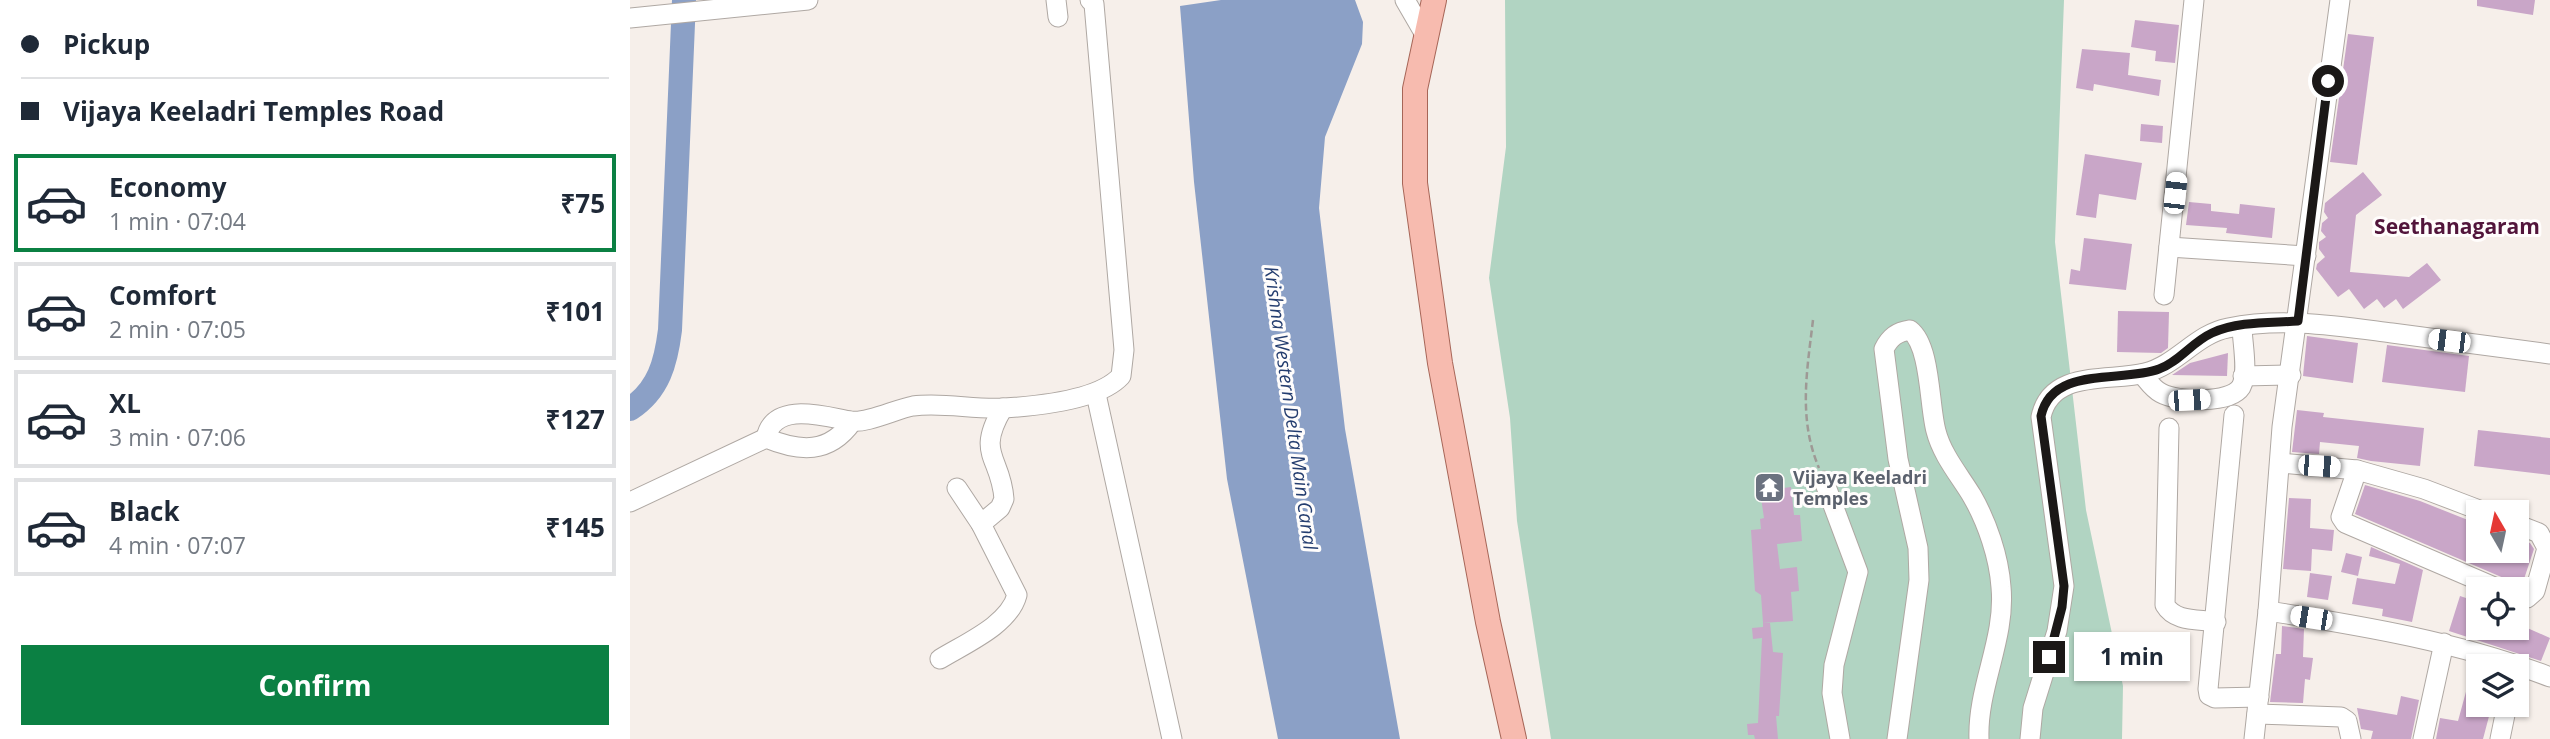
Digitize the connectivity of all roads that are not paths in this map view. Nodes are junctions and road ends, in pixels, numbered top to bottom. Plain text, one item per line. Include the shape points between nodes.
1 (1405, 0) edge
2 (1434, 0) edge
3 (2194, 0) edge
4 (2340, 0) edge
5 (804, 1) edge
6 (1093, 1) edge
7 (630, 18) edge
8 (1427, 37) junction
9 (2169, 247) junction
10 (2306, 256) junction
11 (2164, 295) dead end
12 (2298, 321) junction
13 (2242, 326) junction
14 (2550, 354) edge
15 (2142, 374) junction
16 (2291, 375) junction
17 (2243, 376) junction
18 (1096, 394) junction
19 (1003, 408) junction
20 (2234, 415) dead end
21 (852, 422) junction
22 (2169, 428) dead end
23 (766, 438) junction
24 (2280, 463) junction
25 (2357, 470) junction
26 (1824, 481) road end
27 (957, 488) dead end
28 (630, 502) edge
29 (2466, 505) edge
30 (981, 524) junction
31 (2529, 529) edge
32 (2471, 577) edge
33 (2529, 596) edge
34 (2268, 611) junction
35 (2216, 622) junction
36 (2444, 643) junction
37 (2480, 654) edge
38 (940, 659) dead end
39 (2529, 670) edge
40 (2550, 677) edge
41 (2258, 706) junction
42 (2505, 717) edge
43 (1172, 739) edge
44 (1514, 739) edge
45 (1840, 739) edge
46 (1897, 739) edge
47 (1979, 739) edge
48 (2030, 739) edge
49 (2254, 739) edge
50 (2351, 739) edge
51 (2423, 739) edge
52 (2500, 739) edge

1 - 8 street
2 - 8 main road
3 - 9 street
4 - 10 street
5 - 7 street
6 - 18 street via 1124,350 1121,376
8 - 44 main road via 1415,89 1415,183 1440,363
9 - 10 street
9 - 11 street
10 - 12 street
12 - 13 street
12 - 14 street
12 - 16 street
13 - 15 street via 2211,333 2177,359
13 - 17 street
15 - 17 street via 2162,394 2189,400 2234,393
15 - 48 street via 2067,385 2043,406 2064,586 2057,631 2033,709
16 - 17 street
16 - 24 street
18 - 19 street
18 - 43 street
19 - 21 street via 911,407
19 - 30 street via 989,435 989,447 1004,499
20 - 35 street
21 - 23 street via 843,434 818,448
21 - 23 street via 798,414 778,421 768,429
22 - 35 street via 2165,605 2177,617
23 - 28 street
24 - 25 street
24 - 34 street
25 - 29 street
25 - 32 street via 2342,517 2345,523
26 - 45 street via 1858,572 1833,675
27 - 30 street
30 - 38 street via 1010,577 1017,595 1014,607
31 - 33 street via 2539,533 2547,548 2535,591
34 - 36 street
34 - 41 street
35 - 41 street via 2210,695
36 - 37 street
36 - 51 street
39 - 40 street
41 - 49 street
41 - 50 street via 2341,717 2347,721
42 - 52 street
46 - 47 street via 1919,580 1918,548 1898,459 1884,349 1889,338 1910,330 1922,350 1936,433 1974,499 1994,549 2001,587 1997,635 1981,698

